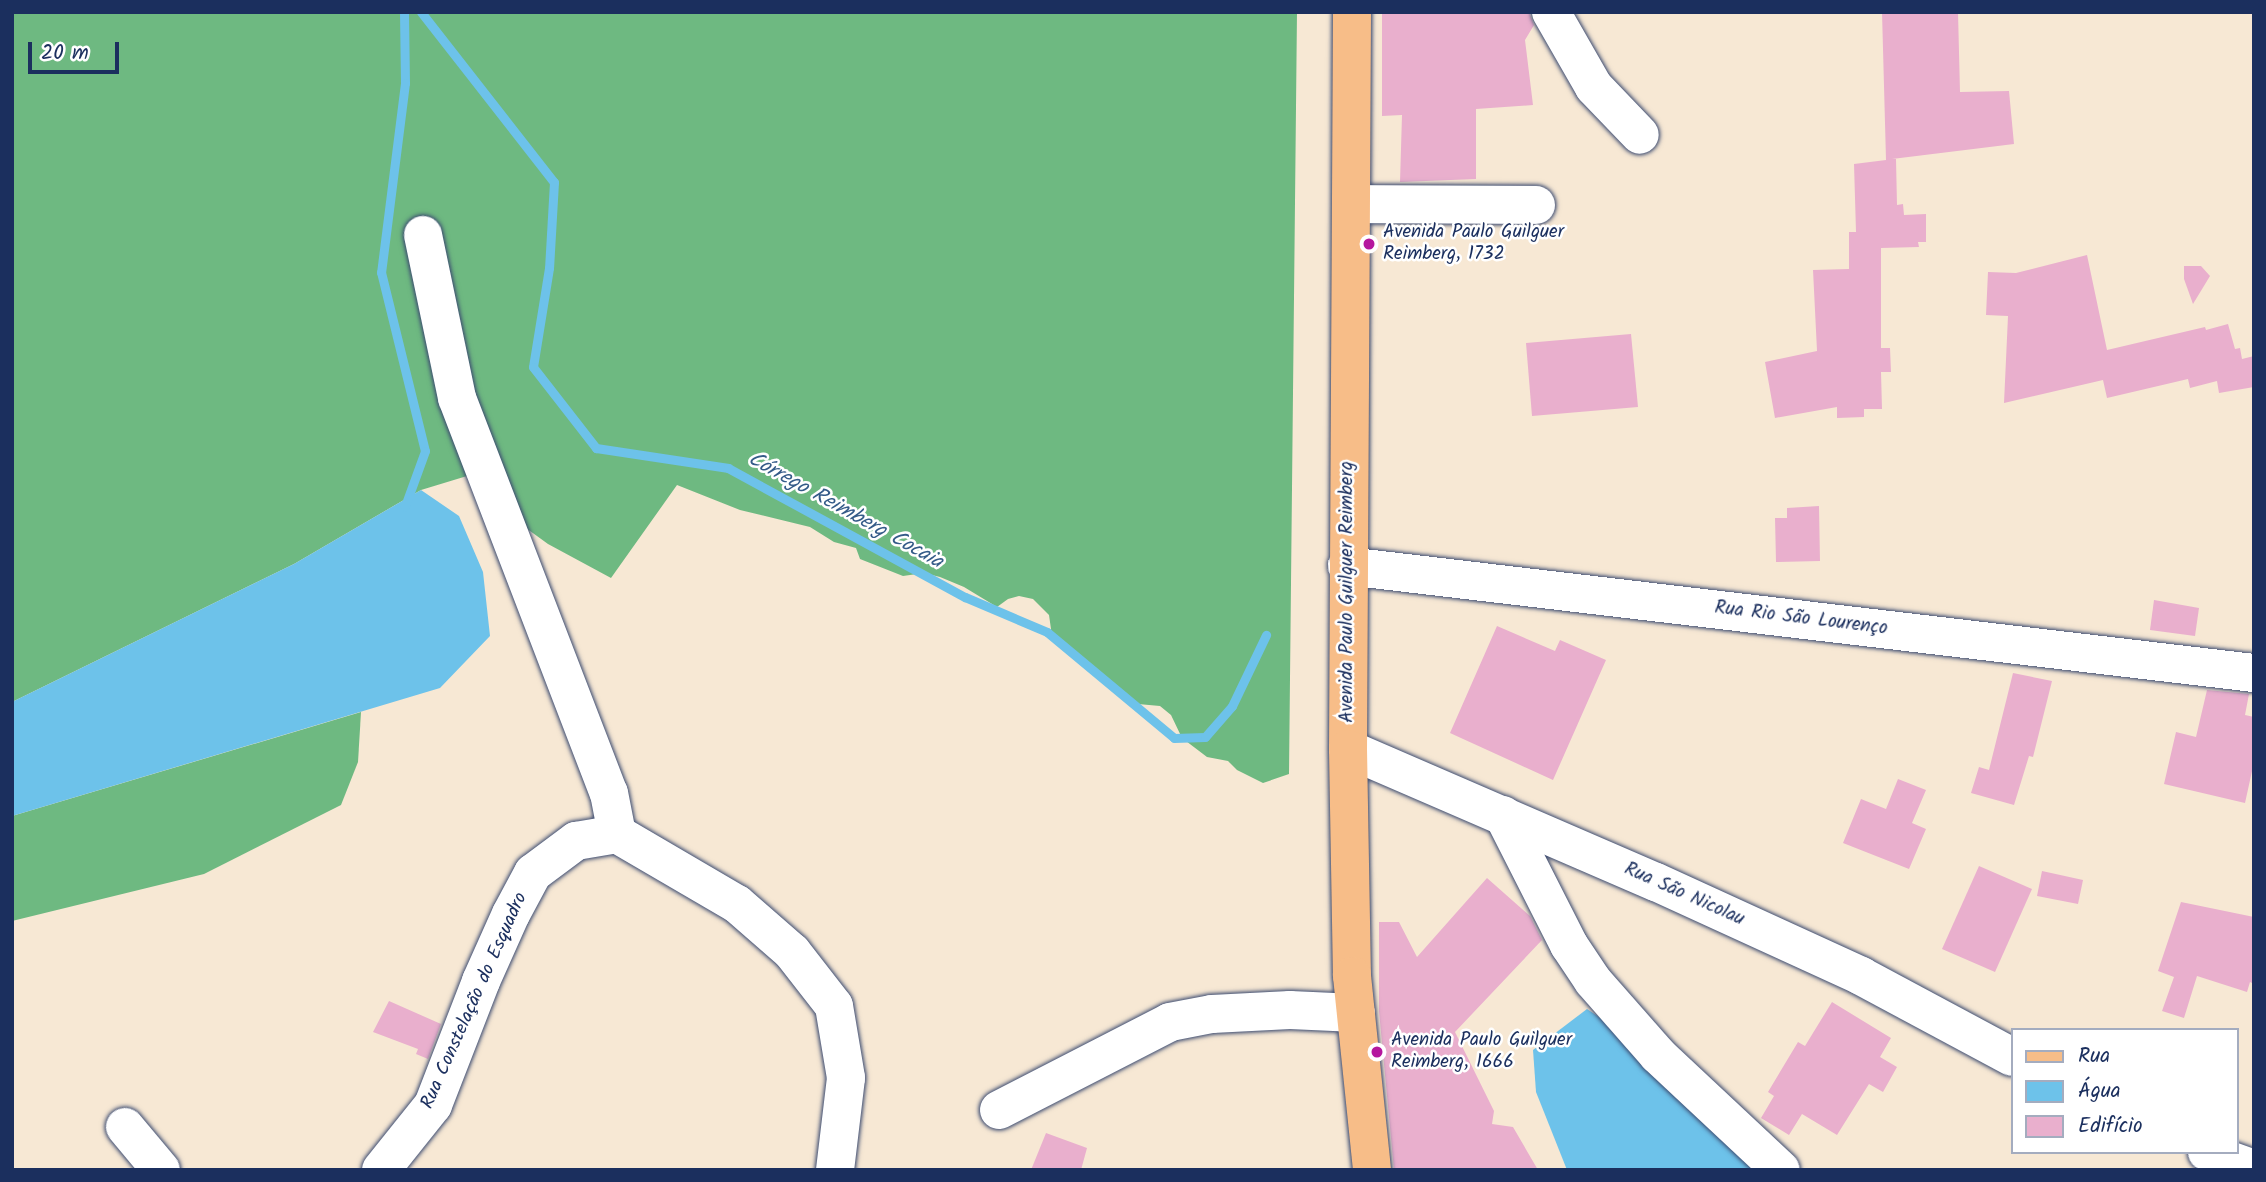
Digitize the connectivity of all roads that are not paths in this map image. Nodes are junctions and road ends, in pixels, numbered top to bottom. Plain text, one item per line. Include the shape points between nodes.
1 (1352, 12) edge
2 (1551, 12) edge
3 (1640, 135) dead end
4 (1351, 204) junction
5 (1536, 205) dead end
6 (423, 235) dead end
7 (1347, 566) junction
8 (2254, 673) edge
9 (1348, 749) junction
10 (1503, 815) junction
11 (617, 834) junction
12 (1356, 1013) junction
13 (2010, 1056) edge
14 (999, 1110) dead end
15 (125, 1127) dead end
16 (2213, 1154) edge
17 (2254, 1169) edge
18 (161, 1170) edge
19 (381, 1170) edge
20 (835, 1170) edge
21 (1372, 1170) edge
22 (1781, 1170) edge

1 - 4 main road, Avenida Paulo Guilguer Reimberg
2 - 3 street via 1594,87
4 - 5 street
4 - 7 main road, Avenida Paulo Guilguer Reimberg
6 - 11 street via 457,398 609,793
7 - 8 street, Rua Rio São Lourenço
7 - 9 main road, Avenida Paulo Guilguer Reimberg
9 - 10 street, Rua São Nicolau
9 - 12 main road, Avenida Paulo Guilguer Reimberg
10 - 13 street, Rua São Nicolau via 1861,976
10 - 22 street via 1569,945 1593,981 1658,1055
11 - 19 street, Rua Constelação do Esquadro via 576,841 533,873 481,981 433,1105
11 - 20 street via 737,904 792,952 834,1006 846,1079
12 - 14 street via 1290,1010 1181,1018
12 - 21 main road, Avenida Paulo Guilguer Reimberg
15 - 18 street
16 - 17 street

